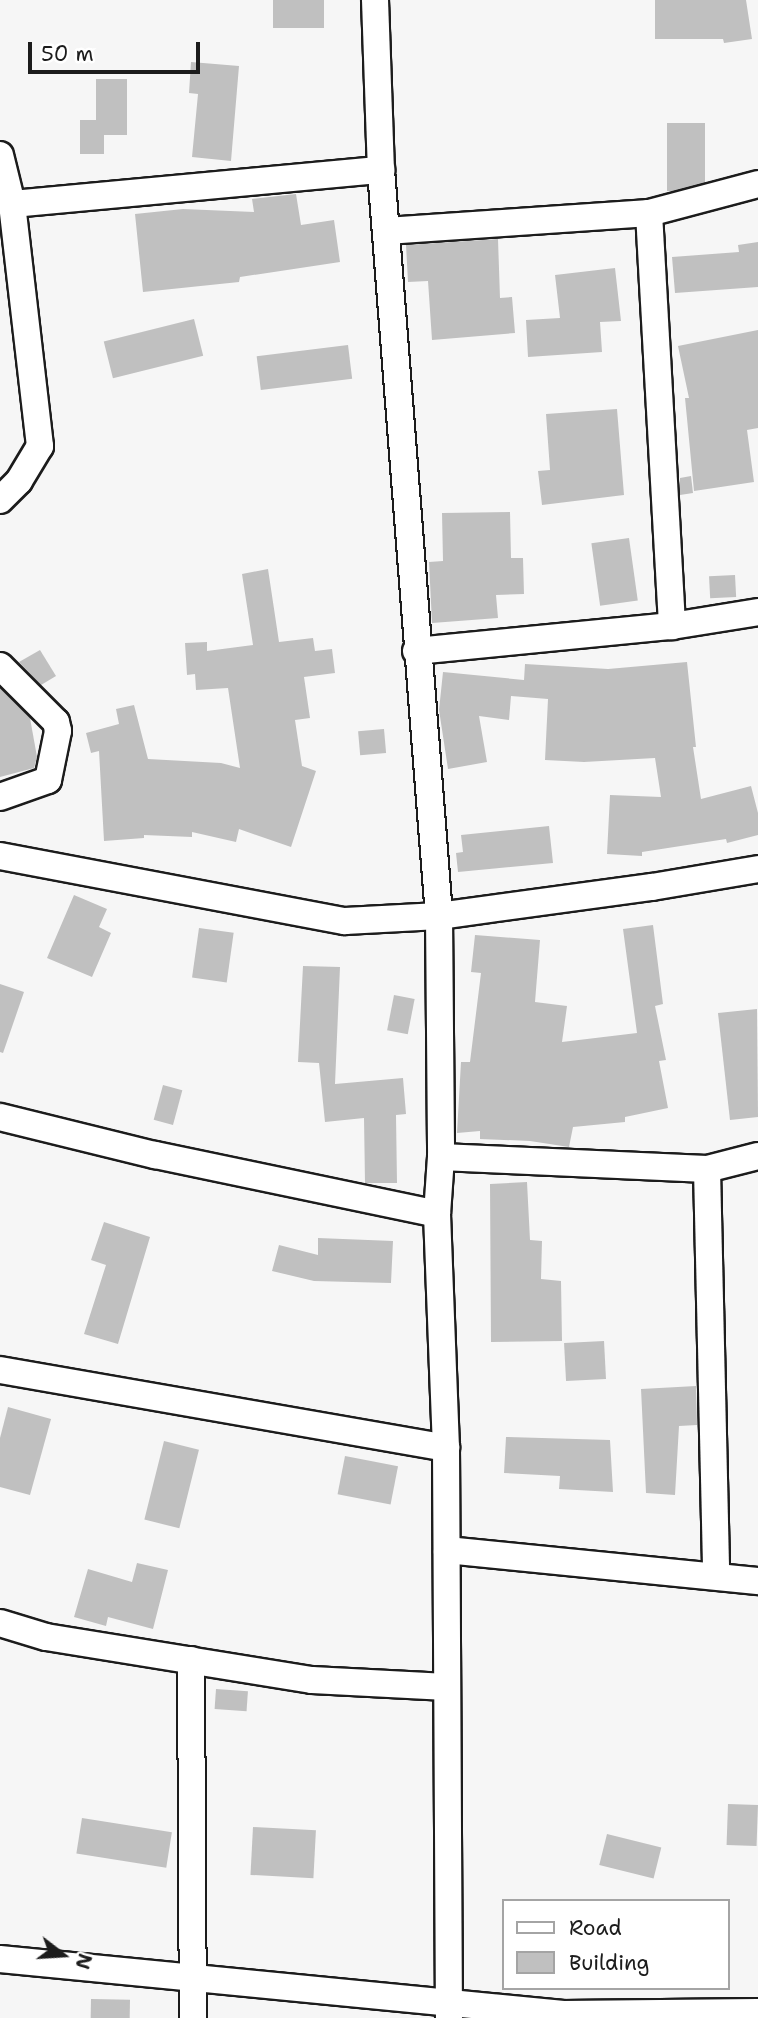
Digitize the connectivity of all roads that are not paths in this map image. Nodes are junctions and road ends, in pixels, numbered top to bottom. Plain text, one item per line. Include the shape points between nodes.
1 (374, 0) edge
2 (0, 155) edge
3 (381, 170) junction
4 (758, 184) edge
5 (12, 204) junction
6 (649, 213) junction
7 (386, 231) junction
8 (0, 500) edge
9 (758, 612) edge
10 (672, 626) junction
11 (416, 652) junction
12 (0, 666) edge
13 (0, 797) edge
14 (0, 856) edge
15 (758, 869) edge
16 (439, 916) junction
17 (0, 1117) edge
18 (758, 1156) edge
19 (442, 1157) junction
20 (707, 1169) junction
21 (437, 1214) junction
22 (0, 1370) edge
23 (446, 1448) junction
24 (447, 1550) junction
25 (716, 1576) junction
26 (758, 1581) edge
27 (0, 1623) edge
28 (191, 1660) junction
29 (447, 1687) junction
30 (0, 1959) edge
31 (192, 1978) junction
32 (449, 2011) edge
33 (758, 2012) edge
34 (703, 2015) edge
35 (193, 2018) edge

1 - 3 street
2 - 5 street
3 - 5 street
3 - 7 street
4 - 6 street
5 - 8 street via 40,446 19,481
6 - 7 street
6 - 10 street
7 - 11 street
9 - 10 street
10 - 11 street
11 - 16 street
12 - 13 street via 56,722 58,731 48,780
14 - 16 street via 345,920
15 - 16 street
16 - 19 street
17 - 21 street via 155,1155
18 - 20 street
19 - 20 street
19 - 21 street
20 - 25 street
21 - 23 street
22 - 23 street
23 - 24 street
24 - 25 street
24 - 29 street
25 - 26 street
27 - 28 street via 46,1637
28 - 29 street via 312,1680
28 - 31 street
29 - 32 street
30 - 31 street
31 - 32 street
31 - 35 street
32 - 34 street
33 - 34 street

